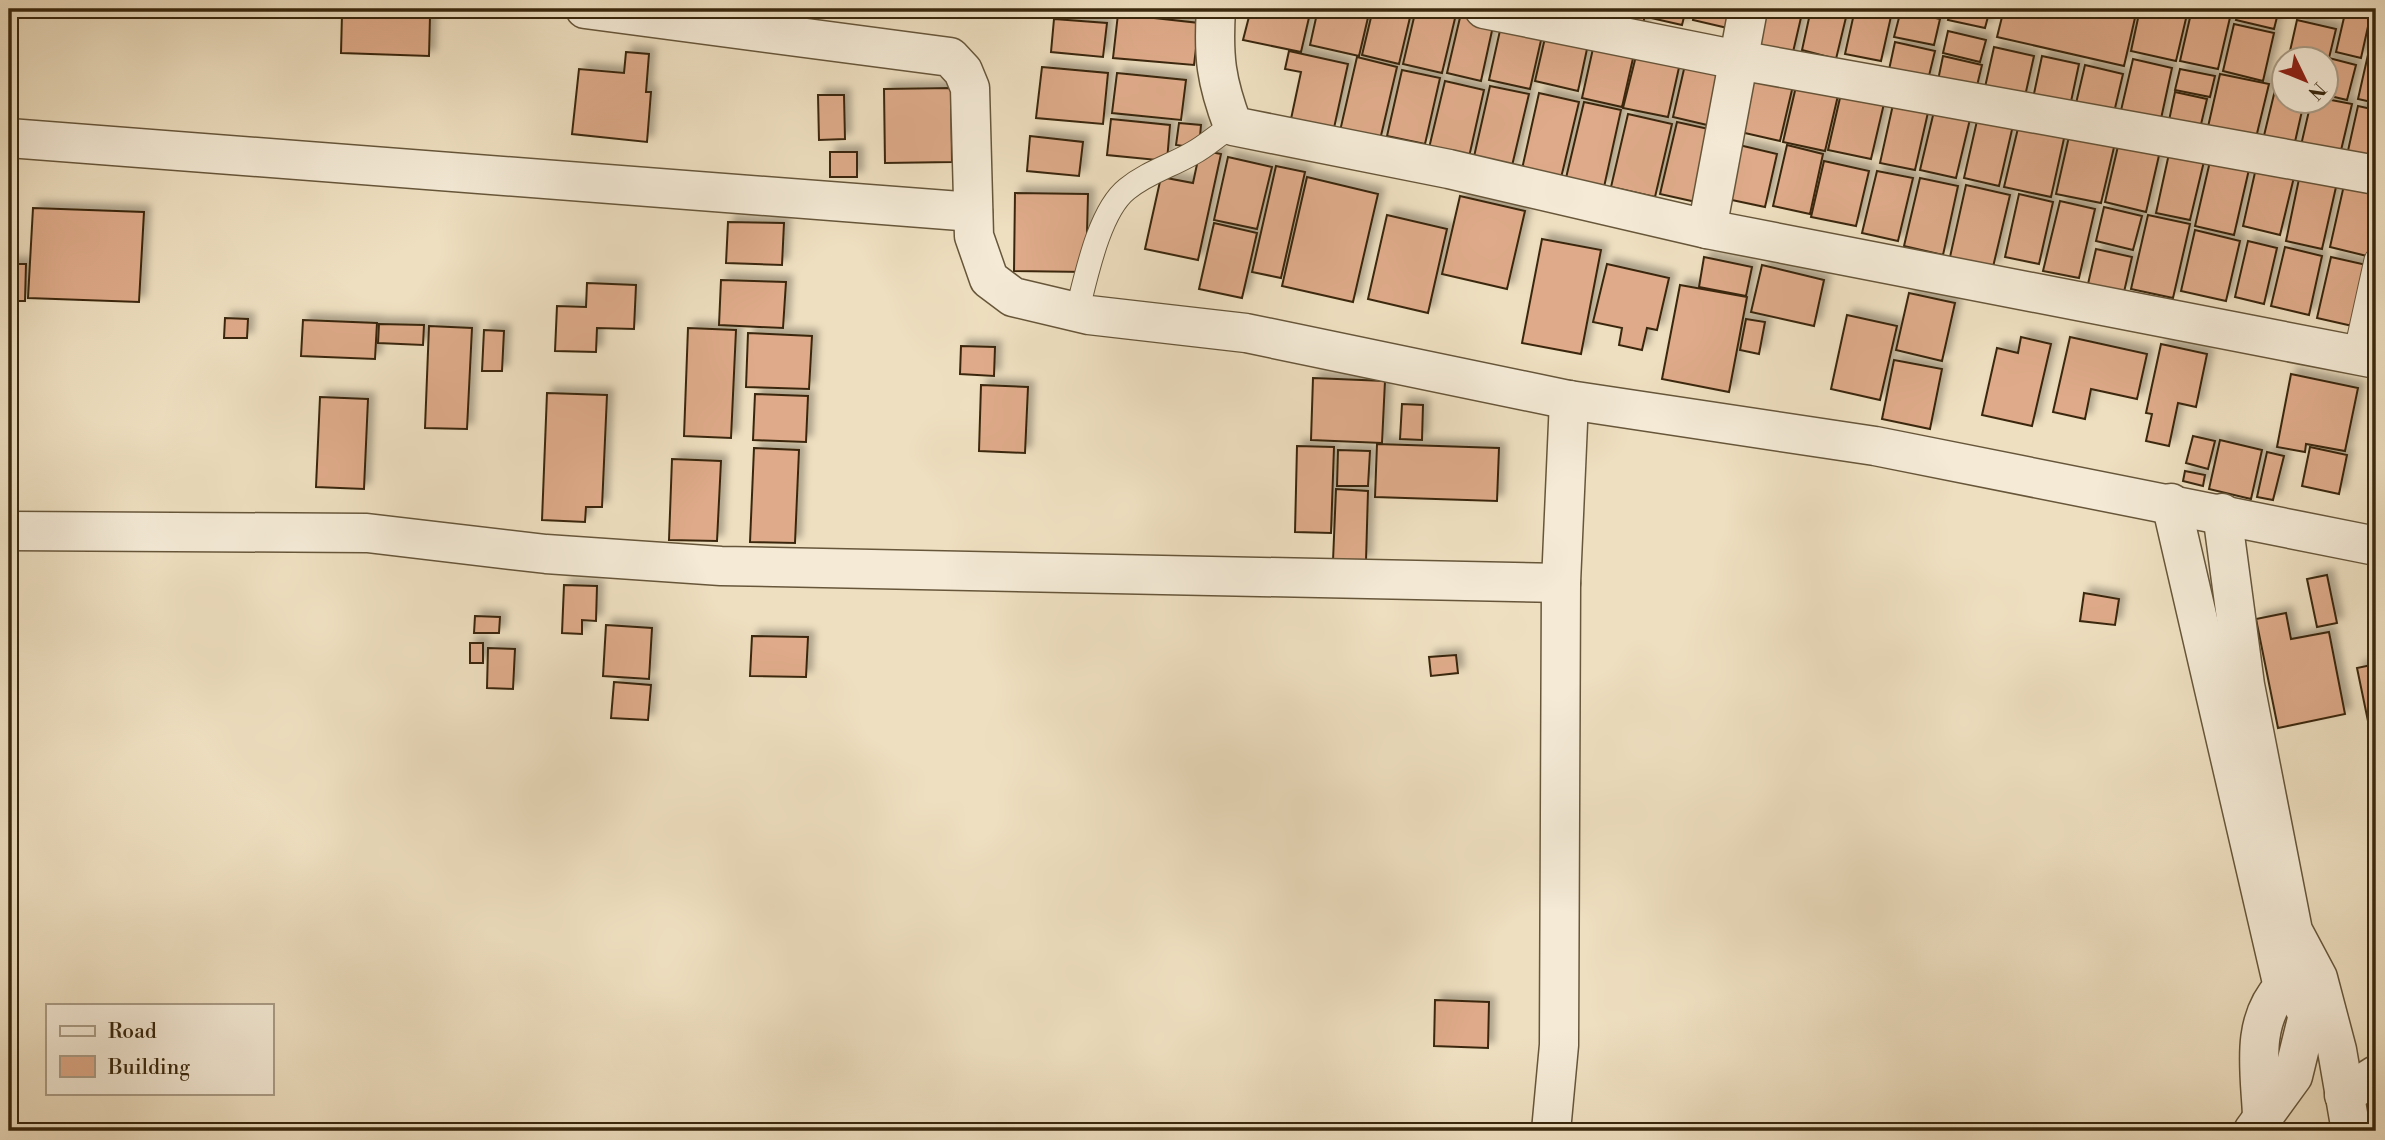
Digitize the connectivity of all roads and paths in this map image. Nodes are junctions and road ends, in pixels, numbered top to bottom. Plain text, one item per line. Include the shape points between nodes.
1 (585, 9) edge
2 (1216, 9) edge
3 (1484, 9) edge
4 (1748, 9) edge
5 (1738, 60) junction
6 (1234, 126) junction
7 (9, 138) edge
8 (2376, 175) edge
9 (973, 212) junction
10 (1707, 229) junction
11 (2376, 260) edge
12 (1077, 312) junction
13 (2366, 357) edge
14 (1569, 400) junction
15 (2171, 503) junction
16 (2222, 513) junction
17 (9, 531) edge
18 (2376, 546) edge
19 (1561, 583) junction
20 (2376, 1075) edge
21 (2347, 1113) edge
22 (2258, 1123) edge
23 (1551, 1131) edge

1 - 9 street via 950,57 970,88
2 - 6 street via 1213,53
3 - 5 street
4 - 5 street
5 - 8 street
5 - 10 street
6 - 10 street via 1449,169
6 - 12 lane via 1125,191 1099,233
7 - 9 street
9 - 12 street via 974,236 989,279 1013,297
10 - 13 street
11 - 13 lane
12 - 14 street via 1246,333
14 - 15 street via 1875,446
14 - 19 street
15 - 16 street
15 - 22 street via 2283,987 2263,1014
16 - 18 street
16 - 21 street via 2245,685 2293,931 2318,978
17 - 19 street via 367,533 546,554 721,566
19 - 23 street via 1559,1045
20 - 21 street

